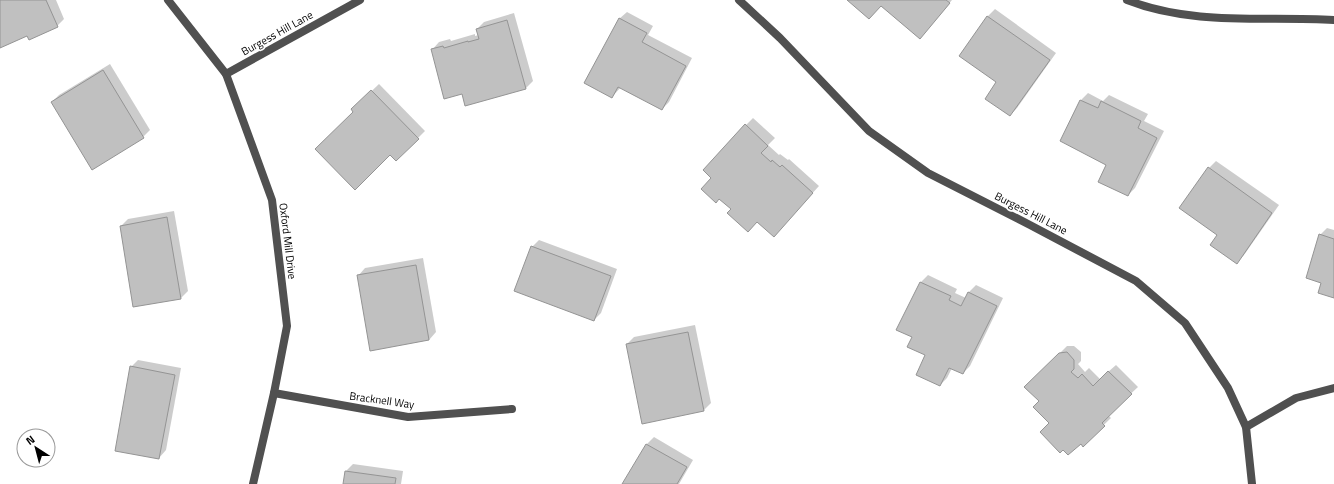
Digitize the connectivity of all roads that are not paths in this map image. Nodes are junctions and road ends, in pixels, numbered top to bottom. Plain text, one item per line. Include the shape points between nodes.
1 (168, 0) edge
2 (360, 0) edge
3 (739, 0) edge
4 (1127, 0) edge
5 (1334, 20) edge
6 (226, 74) junction
7 (1334, 388) edge
8 (274, 393) junction
9 (512, 409) dead end
10 (1246, 427) junction
11 (253, 484) edge
12 (1252, 484) edge

1 - 6 street, Oxford Mill Drive
2 - 6 street, Burgess Hill Lane
3 - 10 street, Burgess Hill Lane via 780,38 869,131 928,173 1136,281 1184,323 1228,388
4 - 5 street via 1167,12 1218,18
6 - 8 street, Oxford Mill Drive via 272,200 287,326
7 - 10 street via 1296,398
8 - 9 street, Bracknell Way via 408,417
8 - 11 street, Oxford Mill Drive
10 - 12 street, Burgess Hill Lane

